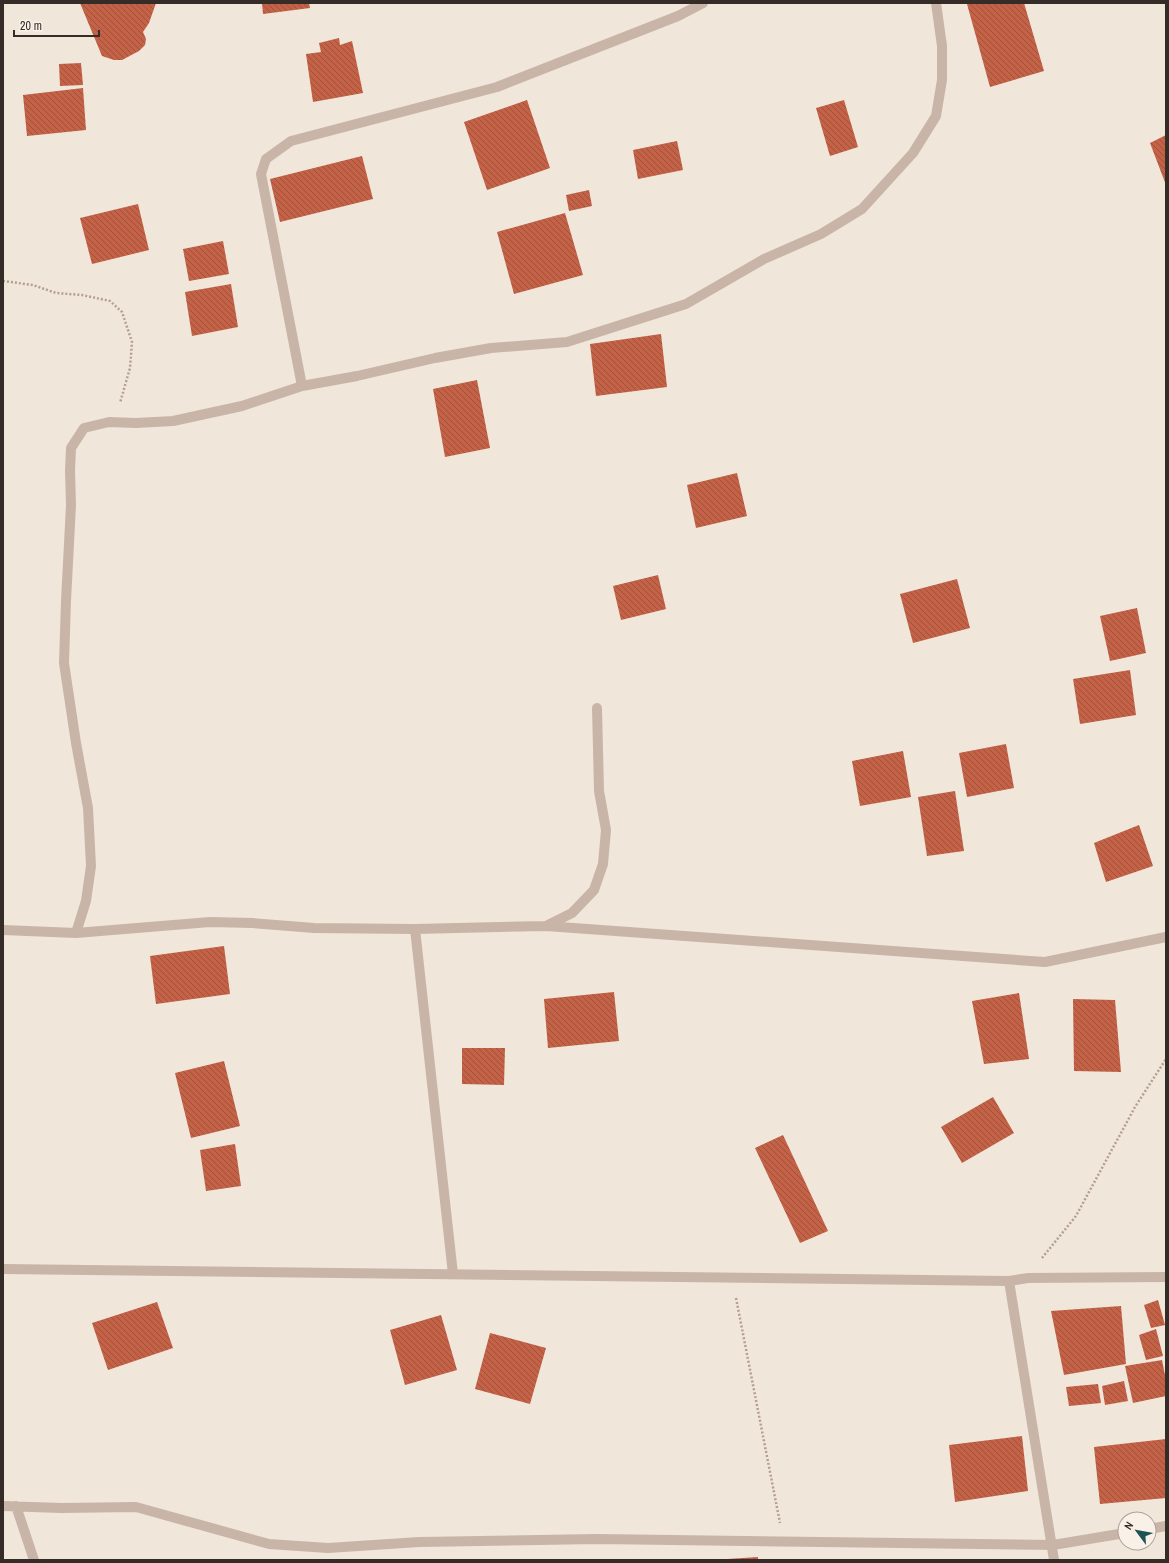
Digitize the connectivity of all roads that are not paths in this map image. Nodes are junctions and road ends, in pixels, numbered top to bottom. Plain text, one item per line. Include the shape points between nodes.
1 (703, 3) edge
2 (936, 3) edge
3 (302, 386) junction
4 (597, 708) dead end
5 (546, 926) junction
6 (415, 929) junction
7 (3, 930) edge
8 (76, 933) junction
9 (1166, 937) edge
10 (3, 1269) edge
11 (453, 1274) junction
12 (1166, 1277) edge
13 (1009, 1281) junction
14 (3, 1506) edge
15 (16, 1506) junction
16 (1117, 1534) edge
17 (1053, 1544) junction
18 (34, 1560) edge
19 (1054, 1560) edge

1 - 3 street via 678,16 497,87 291,141 266,159 261,174
2 - 3 street via 942,46 942,80 936,116 913,153 862,209 842,222 821,234 764,258 686,304 567,342 491,348
3 - 8 street via 242,406 173,421 109,422 84,428 71,448 64,663 88,808 91,866 86,901
4 - 5 street via 599,791 606,830 603,864 594,890 572,913
5 - 6 street
5 - 9 street via 1045,962
6 - 8 street via 314,928 210,922
6 - 11 street
7 - 8 street
10 - 11 street
11 - 13 street
12 - 13 street via 1028,1278
13 - 17 street
14 - 15 street
15 - 17 street via 136,1507 269,1544 328,1548 419,1542 590,1539
15 - 18 street
16 - 17 street
17 - 19 street

